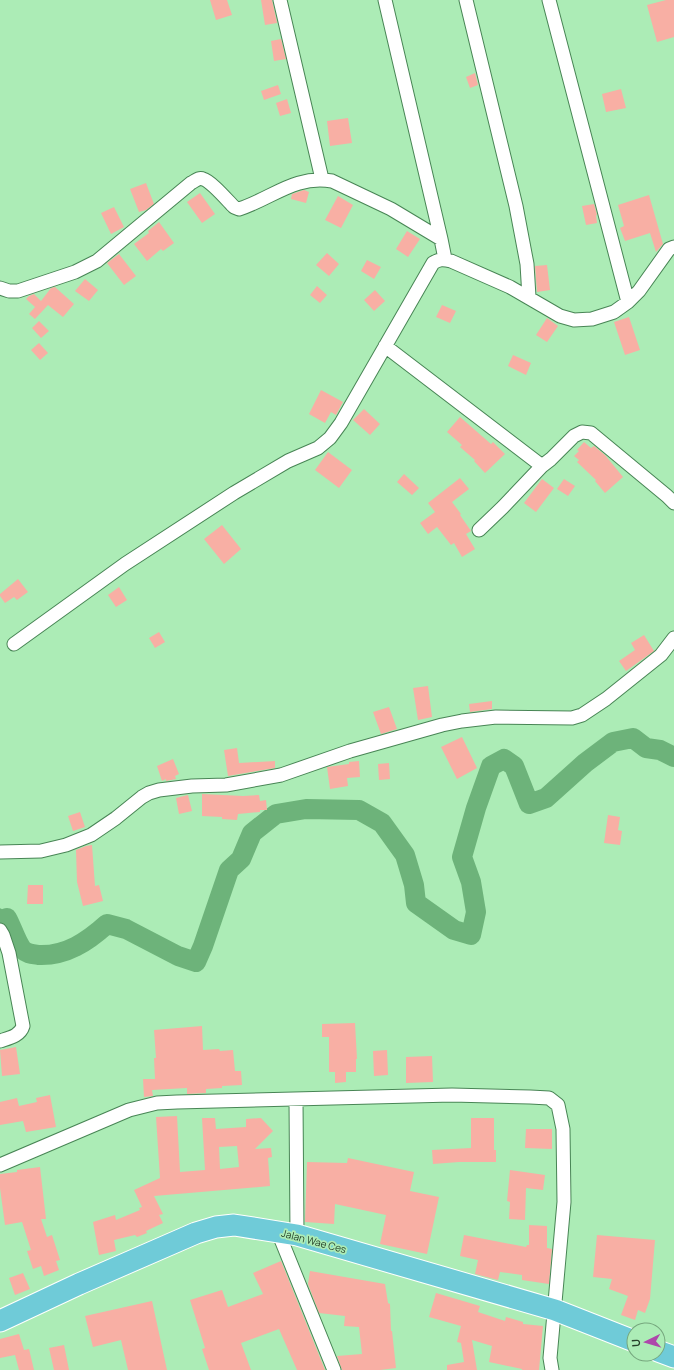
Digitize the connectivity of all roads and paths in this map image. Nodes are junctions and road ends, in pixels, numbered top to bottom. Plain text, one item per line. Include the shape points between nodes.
1 (280, 0) edge
2 (386, 0) edge
3 (466, 0) edge
4 (549, 0) edge
5 (322, 179) junction
6 (441, 239) junction
7 (674, 247) edge
8 (445, 259) junction
9 (0, 288) edge
10 (529, 297) junction
11 (628, 302) junction
12 (386, 346) junction
13 (542, 466) junction
14 (674, 503) edge
15 (479, 530) dead end
16 (674, 638) edge
17 (14, 644) dead end
18 (0, 852) edge
19 (0, 930) edge
20 (0, 1041) edge
21 (296, 1100) junction
22 (0, 1165) edge
23 (288, 1234) junction
24 (556, 1310) junction
25 (0, 1321) edge
26 (626, 1338) edge
27 (334, 1370) edge
28 (552, 1370) edge

1 - 5 street
2 - 6 street
3 - 10 street via 516,206 527,264
4 - 11 street
5 - 6 street via 332,181 391,208
5 - 9 street via 296,183 239,209 203,178 197,179 97,262 18,291
6 - 8 street
7 - 11 street via 669,249
8 - 10 street
8 - 12 street via 432,263
10 - 11 street via 560,316 574,320 592,319 614,312
12 - 13 street
12 - 17 street via 341,423 326,443 288,461 227,497 125,564
13 - 14 street via 574,436 582,432 591,433
13 - 15 street
16 - 18 street via 647,666 582,715 572,718 496,717 462,721 350,751 281,774 226,785 159,790 142,797 91,835 66,846 40,851
19 - 20 street via 9,953 23,1026 17,1034
21 - 22 street via 158,1103 129,1110
21 - 23 street
21 - 24 street via 452,1096 530,1097 554,1101 558,1105 563,1129 564,1202
23 - 24 highway, Jalan Wae Ces
23 - 25 highway, Jalan Wae Ces via 234,1225 196,1233
23 - 27 street
24 - 26 highway, Jalan Wae Ces
24 - 28 street via 550,1358

